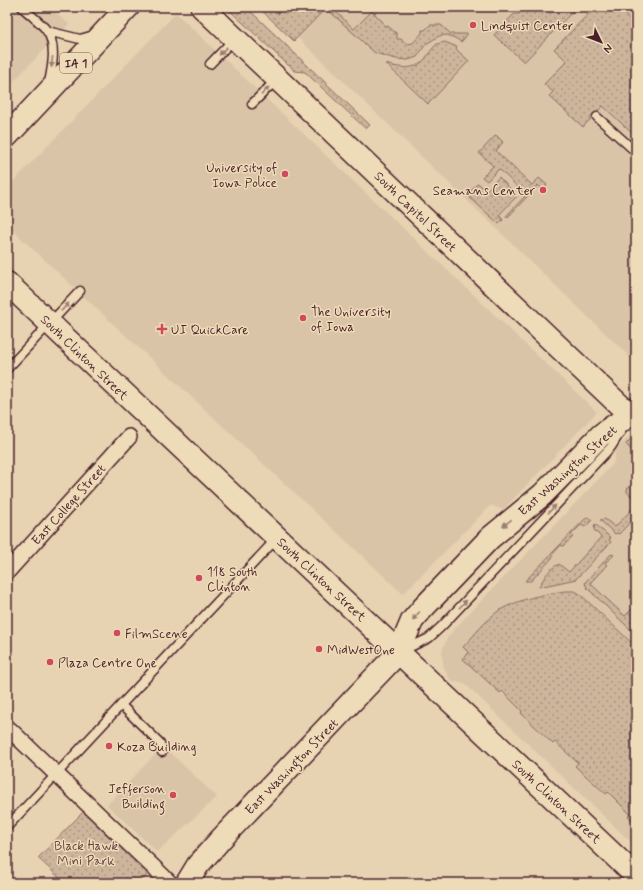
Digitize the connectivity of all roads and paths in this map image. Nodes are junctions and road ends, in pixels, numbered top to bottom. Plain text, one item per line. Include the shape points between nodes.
1 (22, 7) edge
2 (128, 7) edge
3 (202, 7) edge
4 (47, 31) junction
5 (105, 32) junction
6 (235, 38) junction
7 (210, 64) dead end
8 (277, 78) junction
9 (47, 94) junction
10 (252, 104) dead end
11 (597, 117) dead end
12 (7, 136) edge
13 (636, 152) edge
14 (7, 283) edge
15 (80, 291) dead end
16 (50, 323) junction
17 (7, 368) edge
18 (633, 412) edge
19 (129, 436) dead end
20 (278, 538) junction
21 (7, 572) edge
22 (399, 652) junction
23 (121, 705) junction
24 (7, 727) edge
25 (162, 752) dead end
26 (56, 774) junction
27 (7, 827) edge
28 (636, 876) edge
29 (170, 883) edge
30 (187, 883) edge

1 - 4 lane
2 - 5 street, IA 1
3 - 6 street, South Capitol Street
4 - 5 lane via 80,39
4 -> 9 lane via 53,59
5 - 9 street, IA 1
6 -> 7 lane
6 - 8 street, South Capitol Street
10 -> 8 lane
8 - 18 street, South Capitol Street
9 - 12 street, IA 1
11 - 13 lane
14 - 16 street, South Clinton Street
16 -> 15 lane
16 - 17 lane
16 - 20 street, South Clinton Street
18 - 22 street, East Washington Street via 605,432 542,495 490,538 412,621
19 - 21 street, East College Street
20 - 22 street, South Clinton Street
20 - 23 lane
22 - 28 street, South Clinton Street
22 - 30 street, East Washington Street via 216,844 198,864
23 - 25 lane via 160,743
23 - 26 lane
24 - 26 street
26 - 27 lane
26 - 29 street

